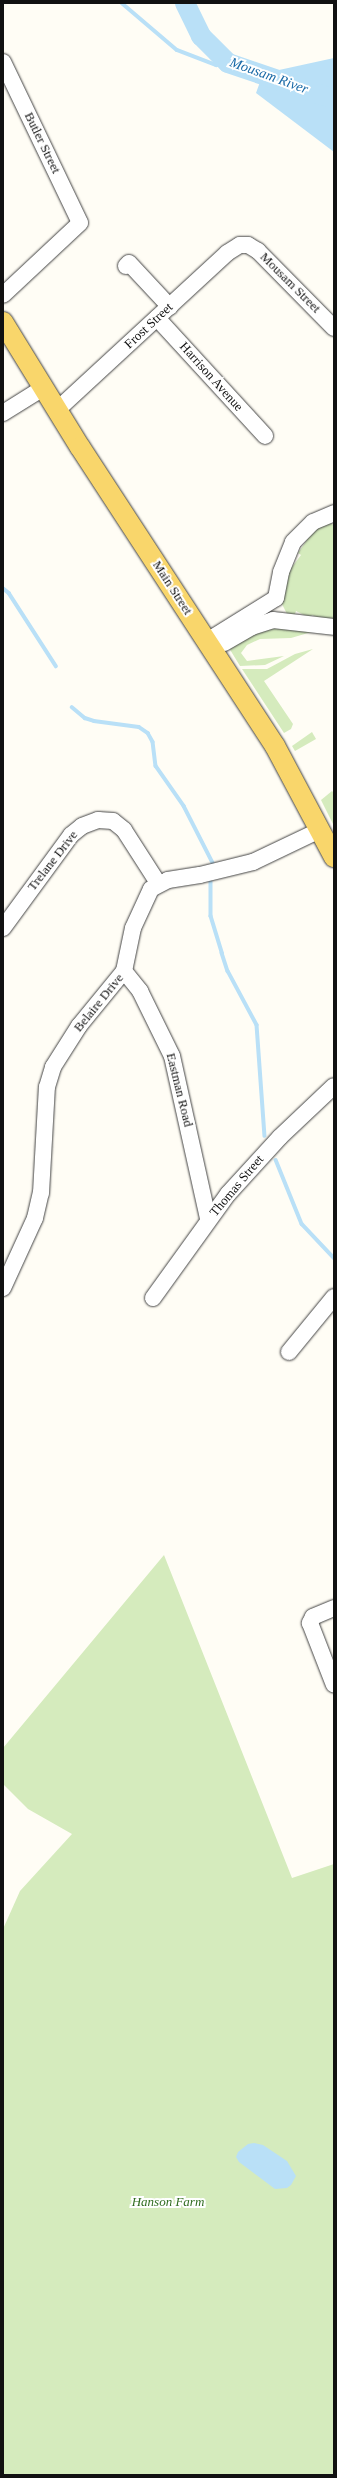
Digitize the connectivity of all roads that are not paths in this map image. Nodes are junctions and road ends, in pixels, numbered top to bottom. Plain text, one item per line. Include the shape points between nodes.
1 (3, 62) edge
2 (242, 244) joint
3 (126, 266) dead end
4 (3, 295) edge
5 (170, 306) junction
6 (157, 318) junction
7 (3, 322) edge
8 (334, 328) edge
9 (43, 388) junction
10 (57, 410) junction
11 (3, 413) edge
12 (265, 436) dead end
13 (334, 513) edge
14 (276, 598) junction
15 (287, 620) junction
16 (334, 627) edge
17 (210, 646) junction
18 (320, 830) junction
19 (334, 857) edge
20 (158, 883) junction
21 (3, 928) edge
22 (124, 971) junction
23 (334, 1086) edge
24 (208, 1220) junction
25 (3, 1288) edge
26 (334, 1297) edge
27 (153, 1298) dead end
28 (289, 1352) dead end
29 (334, 1608) edge
30 (334, 1685) edge

1 - 4 street, Butler Street via 80,223
2 - 5 street, Frost Street via 227,253
2 - 8 street, Mousam Street via 258,252
3 - 5 street via 129,263
5 - 6 street, Frost Street
6 - 10 street, Frost Street
6 - 12 street, Harrison Avenue
7 - 9 main road, Main Street
9 - 10 main road, Main Street
9 - 11 street
10 - 17 main road, Main Street
13 - 14 street via 313,522 293,542 281,572
14 - 15 street
14 - 17 street
15 - 16 street via 317,627
15 - 17 street via 273,620 252,627
17 - 18 main road, Main Street via 275,746
18 - 19 main road, Main Street
18 - 20 street via 253,862
20 - 21 street, Trelane Drive via 124,830 113,821 98,820 82,826 72,835
20 - 22 street, Belaire Drive via 144,899 133,928
22 - 24 street, Eastman Road via 140,992 172,1056
22 - 25 street, Belaire Drive via 79,1026 54,1067 48,1087 41,1193 35,1218
23 - 24 street, Thomas Street via 260,1158
24 - 27 street, Thomas Street
26 - 28 street
29 - 30 street via 316,1615 310,1621

